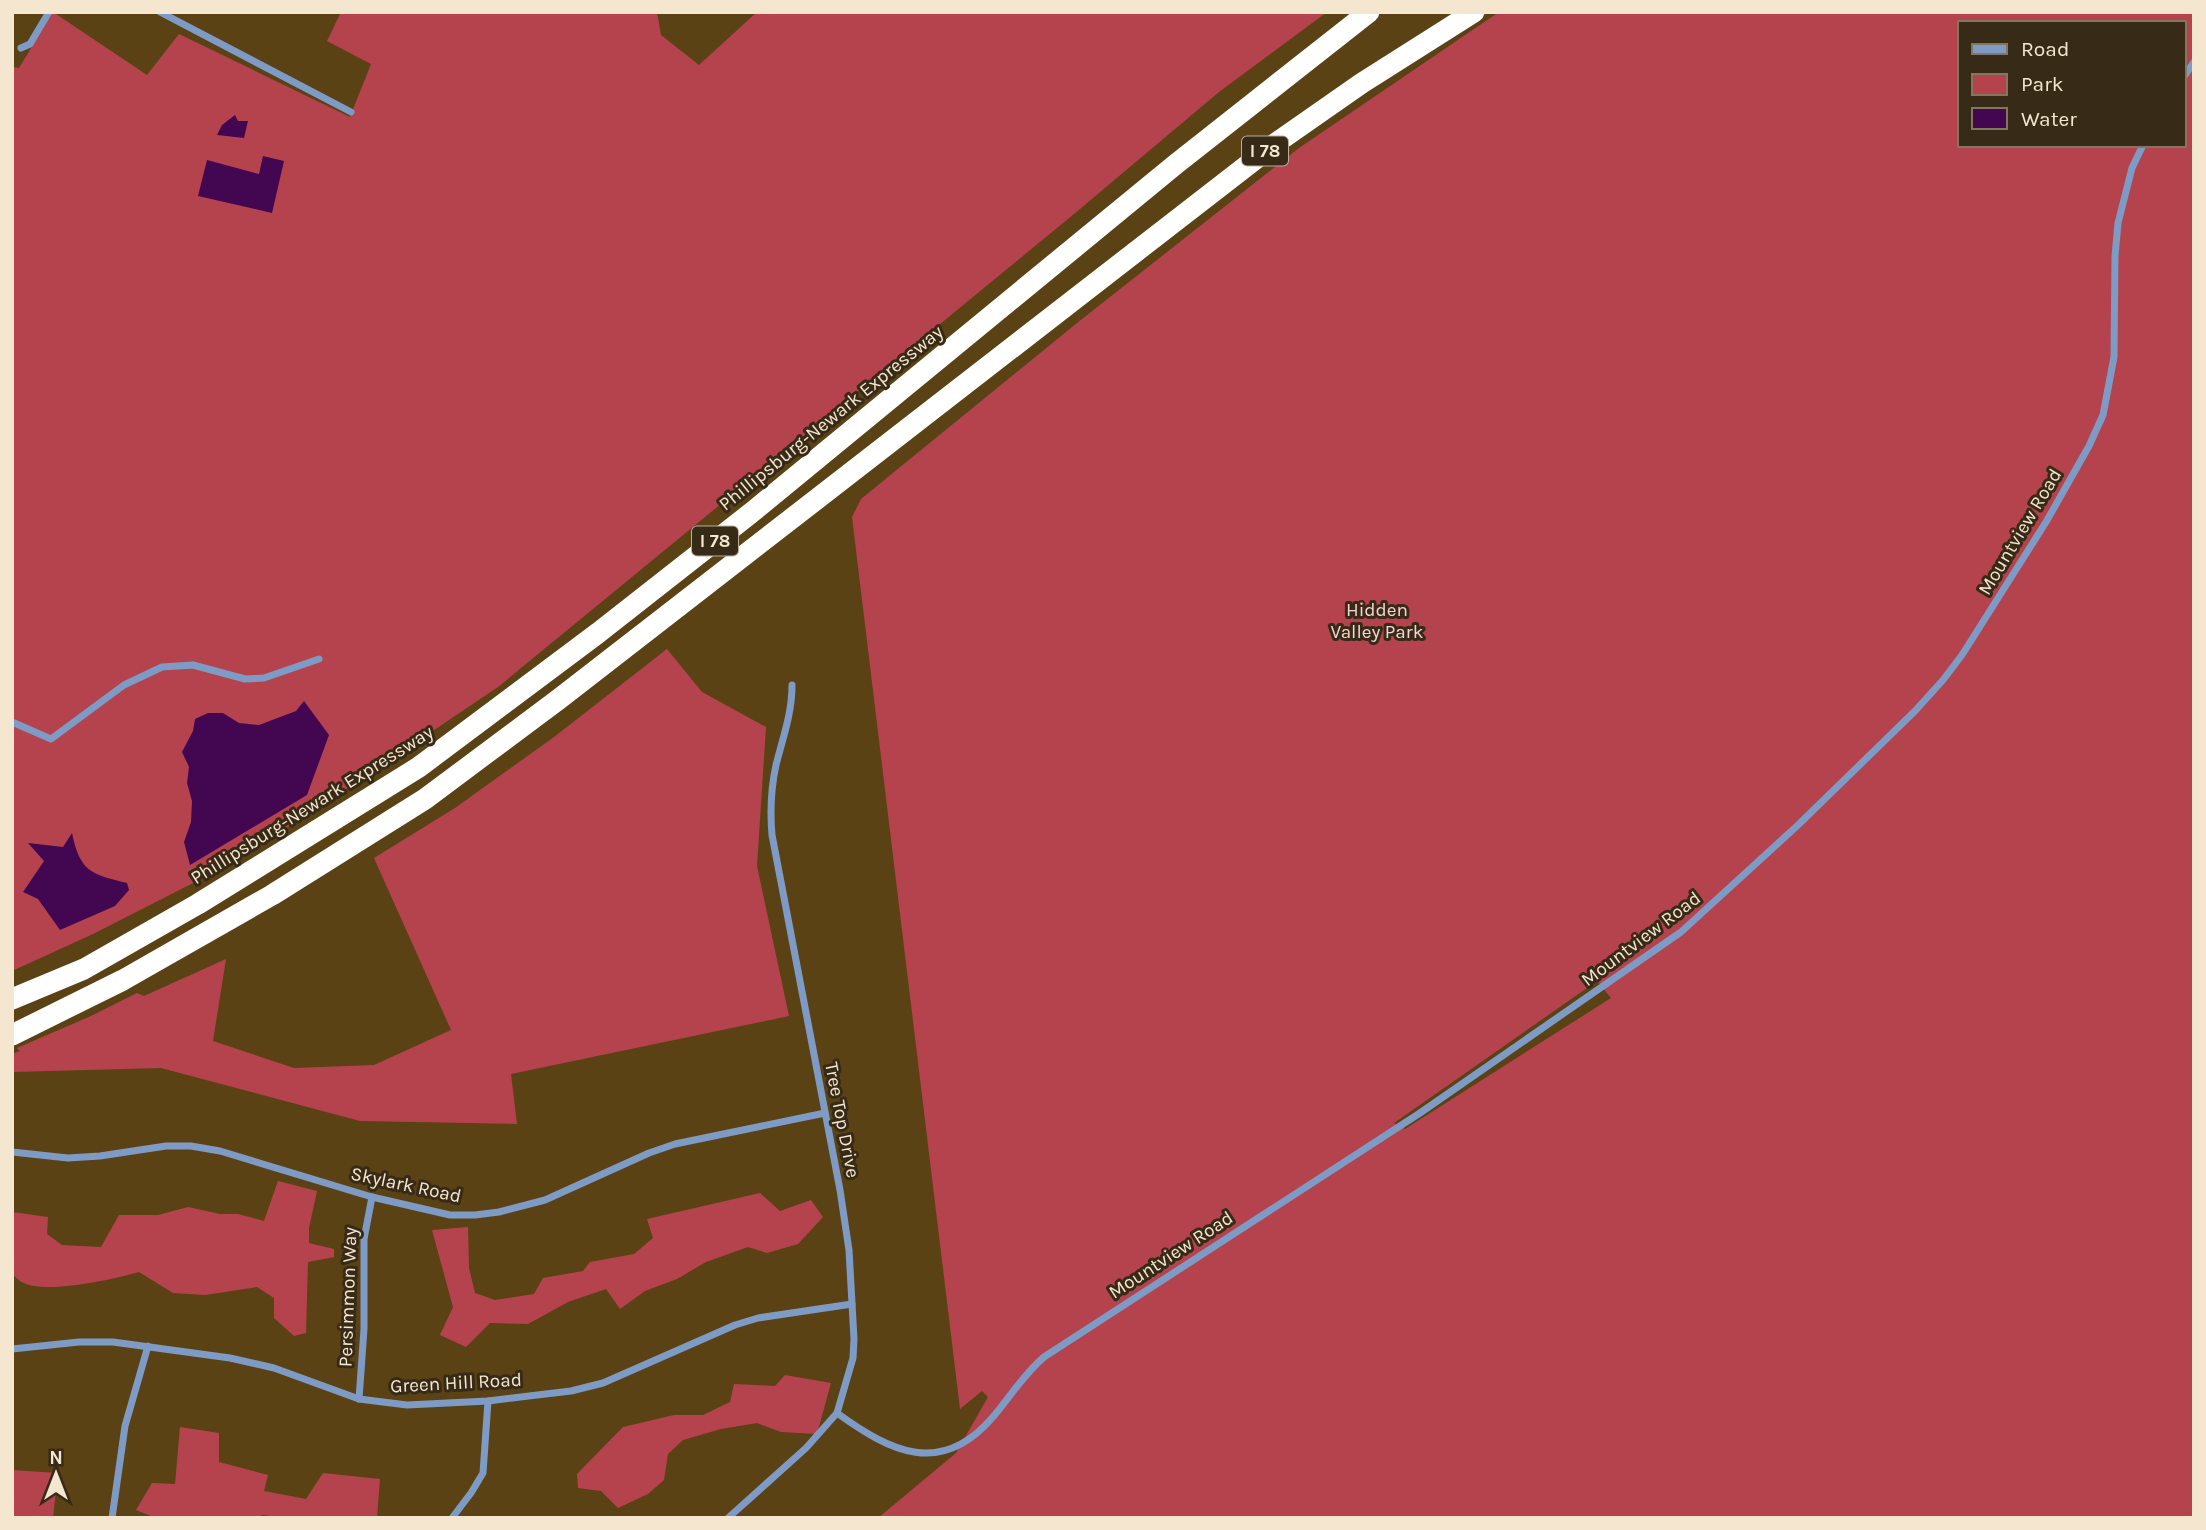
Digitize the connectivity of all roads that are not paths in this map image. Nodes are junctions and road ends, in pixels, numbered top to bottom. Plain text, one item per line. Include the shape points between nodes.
1 (48, 12) edge
2 (160, 12) edge
3 (1369, 12) edge
4 (1454, 12) edge
5 (1474, 12) edge
6 (21, 48) dead end
7 (1362, 83) junction
8 (351, 113) dead end
9 (2142, 147) edge
10 (319, 659) dead end
11 (792, 685) dead end
12 (12, 722) edge
13 (12, 999) edge
14 (12, 1035) edge
15 (825, 1113) junction
16 (12, 1152) edge
17 (372, 1197) junction
18 (852, 1304) junction
19 (148, 1346) junction
20 (12, 1349) edge
21 (359, 1399) junction
22 (488, 1401) junction
23 (837, 1413) junction
24 (112, 1518) edge
25 (452, 1518) edge
26 (728, 1518) edge

1 - 6 street via 30,44
2 - 8 street
3 - 13 highway, Phillipsburg-Newark Expressway / I 78 via 751,513 419,768 84,969
4 - 7 highway, I 78
5 - 7 highway, I 78
7 - 14 highway, I 78 via 1276,143 425,799 123,980
9 - 23 street, Mountview Road via 2118,223 2111,384 2089,446 1950,672 1807,817 1711,907 1640,962 1420,1113 1044,1357 989,1421 960,1444 921,1455 891,1444
10 - 12 street via 264,678 245,679 193,665 162,667 124,685 51,739
11 - 15 street, Tree Top Drive via 792,711 774,779 772,835
15 - 17 street, Skylark Road via 675,1144 556,1195 499,1212 450,1214
15 - 18 street, Tree Top Drive via 849,1250
16 - 17 street, Skylark Road via 78,1157 191,1146
17 - 21 street, Persimmon Way via 364,1239
18 - 22 street, Green Hill Road via 735,1325 603,1383
18 - 23 street, Tree Top Drive via 853,1358
19 - 20 street, Green Hill Road via 79,1342
19 - 21 street, Green Hill Road via 274,1367
19 - 24 street via 125,1426
21 - 22 street, Green Hill Road via 407,1405
22 - 25 street via 483,1474
23 - 26 street, Tree Top Drive via 806,1448

